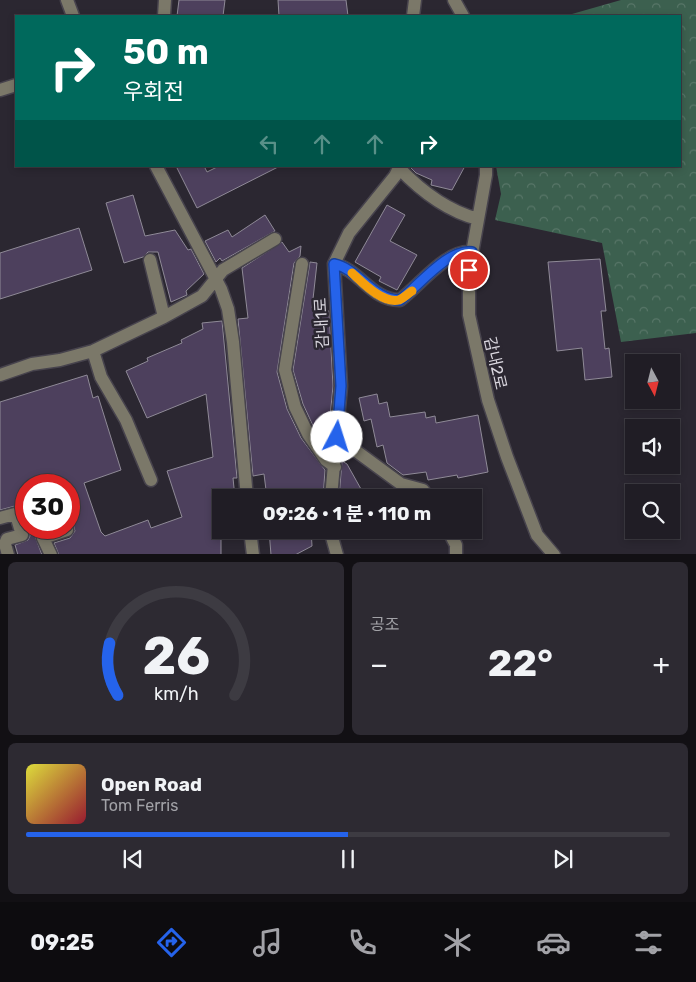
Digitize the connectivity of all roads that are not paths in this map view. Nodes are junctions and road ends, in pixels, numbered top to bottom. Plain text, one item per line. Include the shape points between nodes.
1 (67, 0) edge
2 (165, 0) edge
3 (415, 0) edge
4 (73, 15) edge
5 (164, 15) edge
6 (414, 15) edge
7 (15, 84) edge
8 (0, 90) edge
9 (157, 167) edge
10 (399, 167) edge
11 (486, 167) edge
12 (478, 219) junction
13 (275, 239) dead end
14 (472, 252) junction
15 (150, 260) dead end
16 (302, 264) dead end
17 (334, 264) junction
18 (216, 280) junction
19 (164, 317) junction
20 (93, 351) junction
21 (0, 375) edge
22 (337, 437) junction
23 (335, 467) junction
24 (151, 480) dead end
25 (246, 489) edge
26 (332, 489) edge
27 (419, 489) edge
28 (15, 514) edge
29 (0, 518) edge
30 (15, 537) edge
31 (45, 539) edge
32 (251, 539) edge
33 (333, 539) edge
34 (453, 539) edge
35 (8, 554) edge
36 (51, 554) edge
37 (253, 554) edge
38 (337, 554) edge
39 (456, 554) edge
40 (554, 554) edge

1 - 4 street
2 - 5 street
3 - 6 street
7 - 8 street
9 - 18 street
10 - 12 street via 418,188
10 - 17 street, 감내1로 via 349,233
11 - 12 street, 감내2로
12 - 14 street, 감내2로
13 - 18 street via 223,270
14 - 17 street via 464,251 446,259 400,300 377,293 344,266
14 - 40 street, 감내2로 via 469,315 488,400 537,535
15 - 19 street
16 - 23 street via 285,370 295,408 308,434 326,460
17 - 22 street, 감내1로 via 341,386
18 - 19 street via 202,296
18 - 25 street via 228,310 233,342
19 - 20 street
20 - 21 street via 32,364
20 - 24 street via 101,377 126,420
22 - 23 street, 감내1로
22 - 27 street via 401,484
23 - 26 street, 감내1로
28 - 29 street
30 - 35 street via 7,539
31 - 36 street
32 - 37 street
33 - 38 street
34 - 39 street

